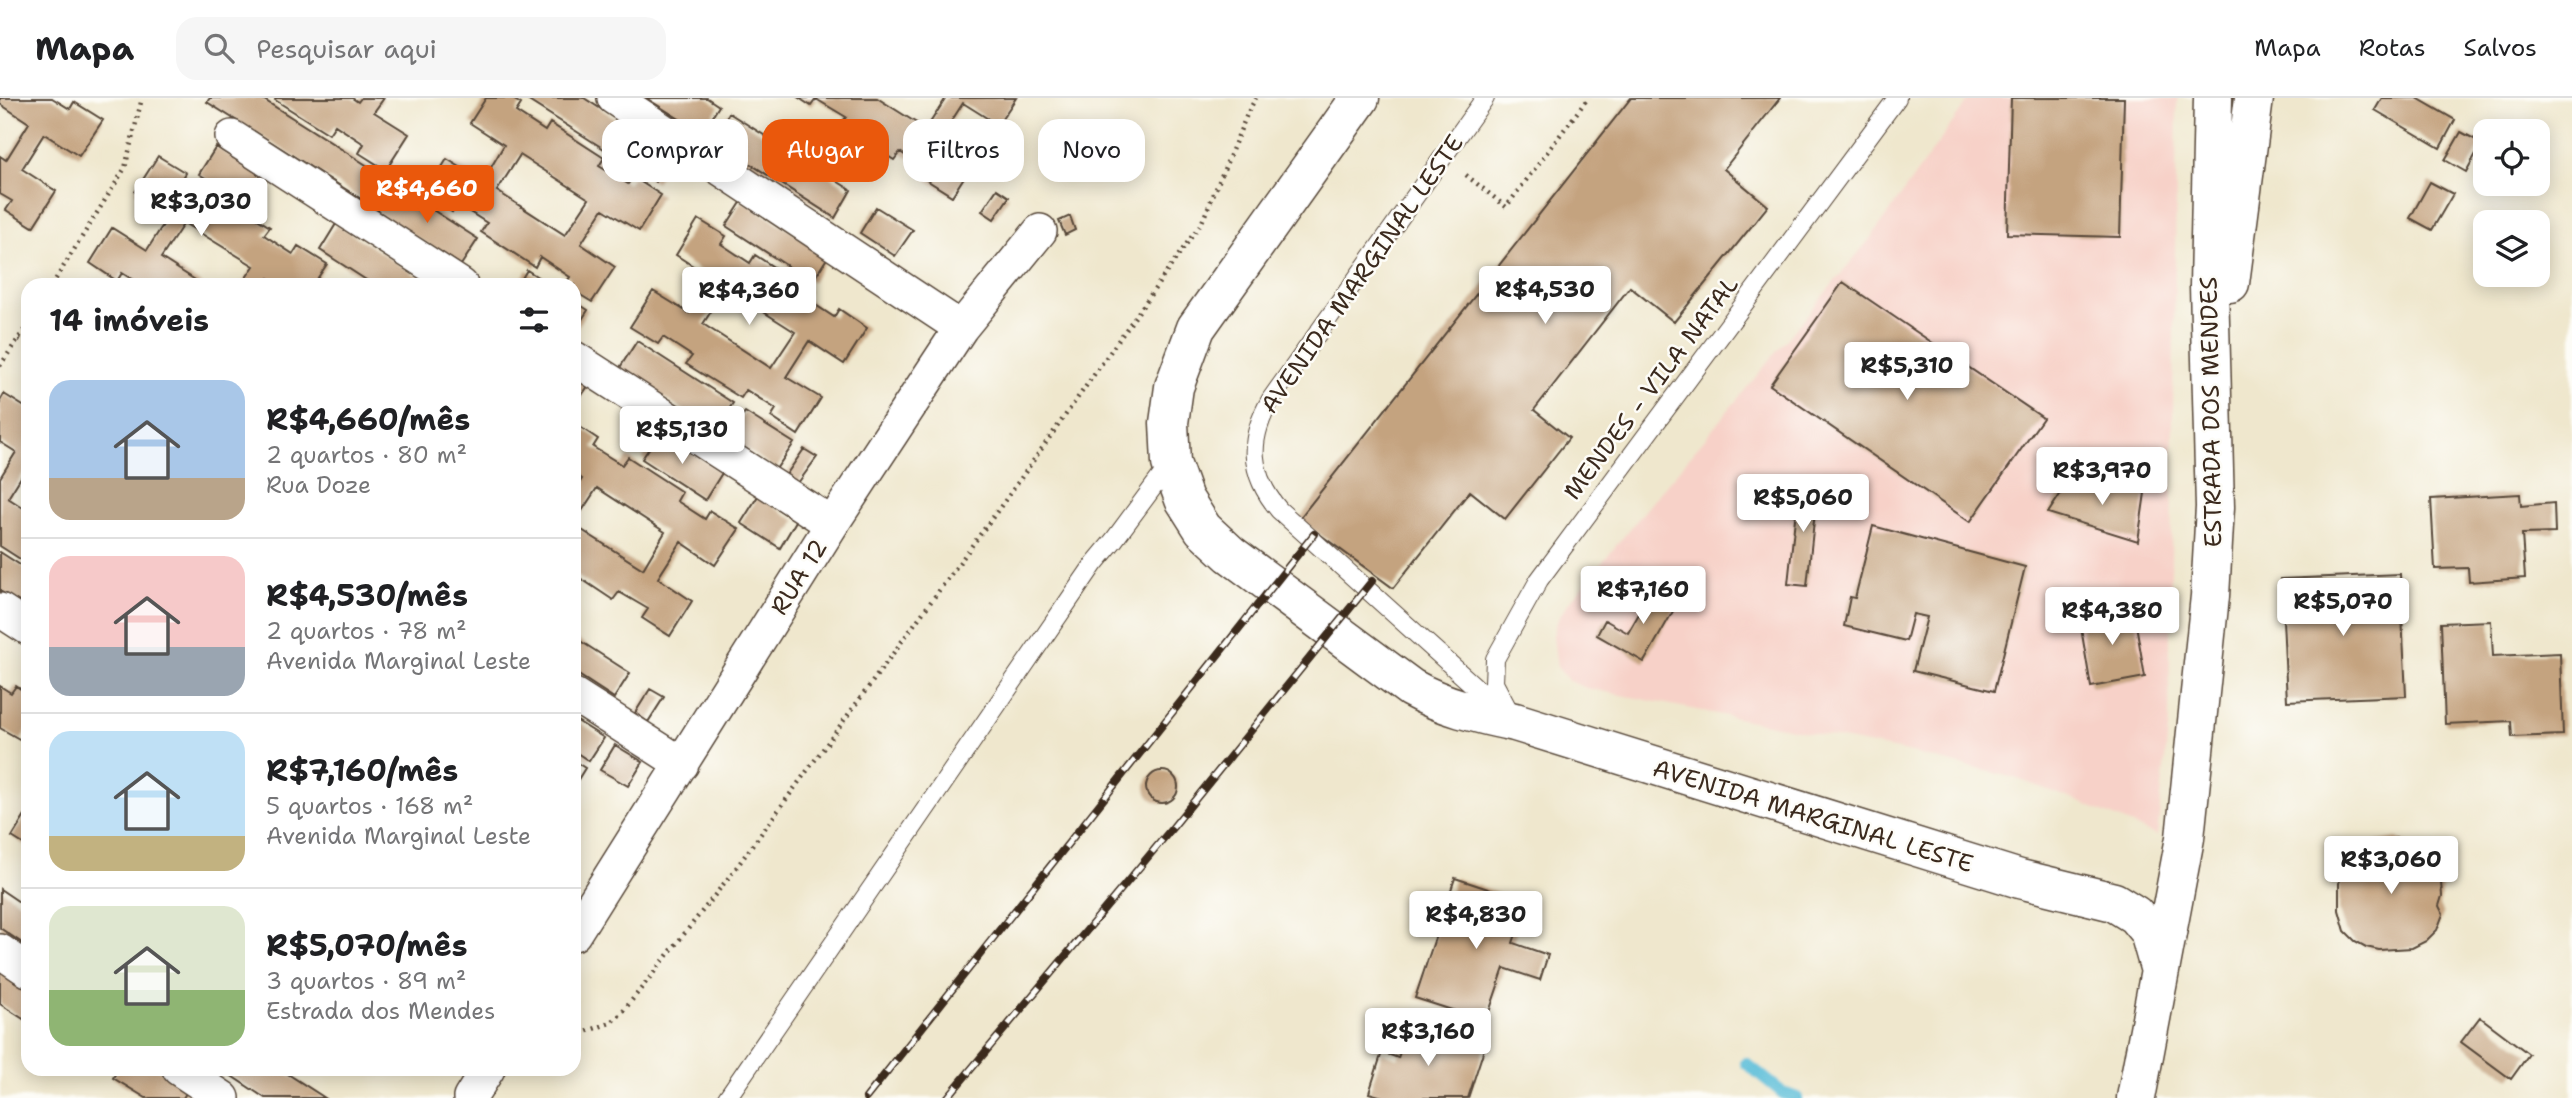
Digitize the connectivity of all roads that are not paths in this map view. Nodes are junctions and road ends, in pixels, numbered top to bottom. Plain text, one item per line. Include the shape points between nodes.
1 (614, 98) edge
2 (1360, 98) edge
3 (1485, 98) edge
4 (1896, 98) edge
5 (2213, 98) edge
6 (2254, 98) edge
7 (232, 137) dead end
8 (1040, 231) dead end
9 (450, 278) edge
10 (961, 328) junction
11 (581, 363) edge
12 (2214, 410) junction
13 (1171, 463) junction
14 (832, 524) junction
15 (0, 610) edge
16 (21, 624) edge
17 (581, 699) edge
18 (1515, 722) junction
19 (682, 764) junction
20 (2183, 850) junction
21 (2114, 902) junction
22 (581, 923) edge
23 (0, 951) edge
24 (21, 965) edge
25 (2160, 971) junction
26 (190, 1076) edge
27 (484, 1076) edge
28 (223, 1098) edge
29 (470, 1098) edge
30 (727, 1098) edge
31 (2136, 1098) edge

1 - 10 street
2 - 13 street, AVENIDA MARGINAL LESTE via 1196,328 1174,387
3 - 18 lane, AVENIDA MARGINAL LESTE via 1271,399 1257,426 1255,460 1266,495 1279,510
4 - 18 lane, MENDES - VILA NATAL via 1539,580 1495,659 1494,683
5 - 12 street, ESTRADA DOS MENDES via 2209,286
6 - 12 street
7 - 9 street
8 - 10 street, RUA 12
10 - 14 street, RUA 12
11 - 14 street
12 - 20 street, ESTRADA DOS MENDES via 2210,596
13 - 18 street, AVENIDA MARGINAL LESTE via 1184,499 1203,529 1230,554 1411,688 1456,709
13 - 30 lane via 1094,564
14 - 19 street, RUA 12
15 - 16 street
17 - 19 street
18 - 21 street, AVENIDA MARGINAL LESTE via 2020,879
19 - 22 street, RUA 12
20 - 21 street via 2163,884 2138,899
20 - 25 street, ESTRADA DOS MENDES
21 - 25 street via 2135,915 2149,932
23 - 24 street
25 - 31 street, ESTRADA DOS MENDES
26 - 28 street
27 - 29 street

